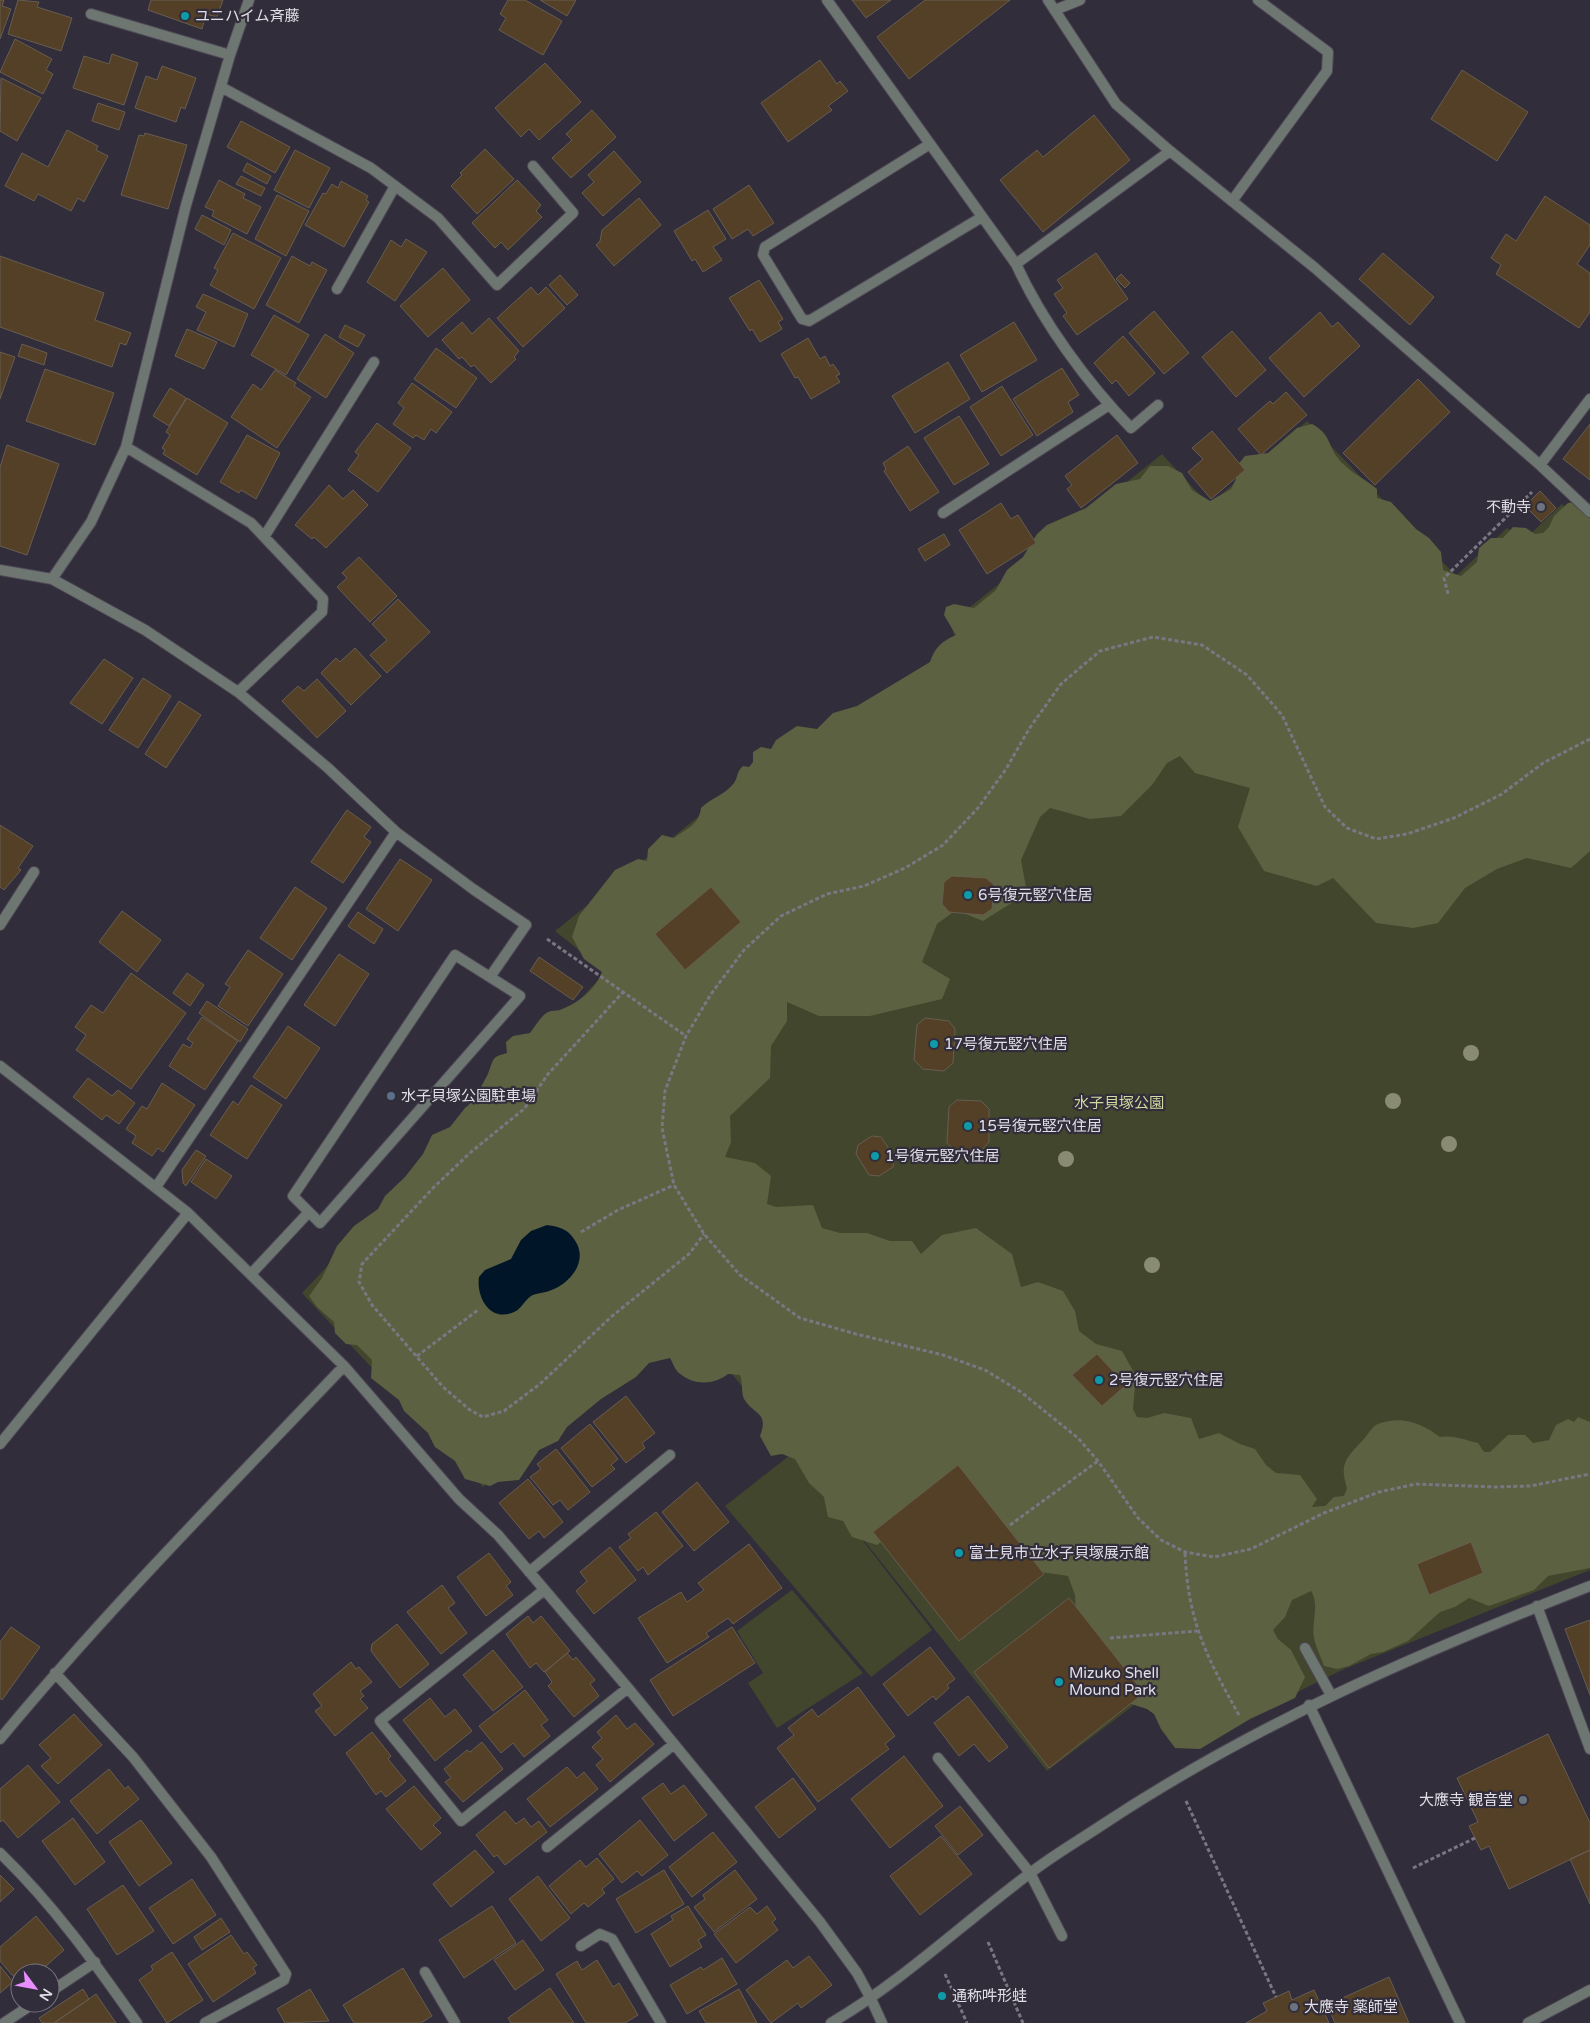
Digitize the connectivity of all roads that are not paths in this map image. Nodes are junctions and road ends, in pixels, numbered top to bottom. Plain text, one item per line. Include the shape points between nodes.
1 (249, 0) edge
2 (827, 0) edge
3 (1048, 0) edge
4 (1080, 0) edge
5 (1258, 0) edge
6 (1055, 10) junction
7 (91, 14) dead end
8 (230, 56) junction
9 (221, 87) junction
10 (930, 144) junction
11 (1170, 151) junction
12 (533, 166) dead end
13 (394, 186) junction
14 (1232, 201) junction
15 (982, 217) junction
16 (1016, 264) junction
17 (337, 290) dead end
18 (374, 362) dead end
19 (1590, 399) edge
20 (1109, 405) junction
21 (1158, 405) dead end
22 (126, 447) junction
23 (1540, 465) junction
24 (1590, 512) edge
25 (943, 513) dead end
26 (264, 537) junction
27 (0, 570) edge
28 (52, 579) junction
29 (238, 692) junction
30 (396, 832) junction
31 (34, 872) dead end
32 (0, 925) edge
33 (490, 977) junction
34 (0, 1066) edge
35 (156, 1187) junction
36 (309, 1212) junction
37 (188, 1213) junction
38 (251, 1274) junction
39 (344, 1366) junction
40 (0, 1444) edge
41 (670, 1455) dead end
42 (529, 1572) junction
43 (1590, 1586) edge
44 (544, 1590) junction
45 (1537, 1606) junction
46 (1306, 1648) dead end
47 (55, 1672) junction
48 (628, 1688) junction
49 (1331, 1695) junction
50 (1309, 1705) junction
51 (0, 1739) edge
52 (674, 1744) junction
53 (1590, 1749) edge
54 (938, 1758) dead end
55 (547, 1847) dead end
56 (0, 1854) edge
57 (1030, 1873) junction
58 (1062, 1936) dead end
59 (582, 1946) dead end
60 (95, 1962) junction
61 (424, 1972) dead end
62 (60, 1985) edge
63 (1590, 1990) edge
64 (871, 1999) junction
65 (19, 2013) edge
66 (4, 2023) edge
67 (137, 2023) edge
68 (205, 2023) edge
69 (455, 2023) edge
70 (661, 2023) edge
71 (831, 2023) edge
72 (882, 2023) edge
73 (1460, 2023) edge
74 (1528, 2023) edge

1 - 8 street
2 - 10 street
3 - 6 street
4 - 6 street
5 - 14 street via 1328,52 1327,71
6 - 11 street via 1116,104
7 - 8 street
8 - 9 street
9 - 13 street via 371,168
9 - 22 street via 186,205
10 - 15 street
10 - 15 street via 765,247 763,255 802,319 809,322
11 - 14 street
11 - 16 street
12 - 13 street via 573,213 497,285 438,218
13 - 17 street
14 - 23 street via 1315,268
15 - 16 street
16 - 20 street via 1067,348
18 - 26 street
19 - 23 street
20 - 21 street via 1131,428
20 - 25 street
22 - 26 street via 251,524
22 - 28 street via 91,522
23 - 24 street
26 - 29 street via 323,599 322,612
27 - 28 street
28 - 29 street via 146,630
29 - 30 street via 328,768
30 - 33 street via 526,925
30 - 35 street
31 - 32 street
33 - 36 street via 455,955 294,1196
33 - 36 street via 520,996 320,1223
34 - 35 street
35 - 37 street
36 - 38 street
37 - 38 street
37 - 40 street
38 - 39 street
39 - 42 street via 459,1499 498,1535
39 - 47 street
41 - 42 street
42 - 44 street
43 - 45 street
44 - 48 street
44 - 48 street via 380,1721 461,1821
45 - 49 street
45 - 53 street
46 - 49 street
47 - 51 street
47 - 68 street via 133,1757 210,1857 286,1974 284,1980
48 - 52 street
49 - 50 street
50 - 57 street via 1176,1778
50 - 73 street
52 - 55 street
52 - 64 street via 820,1922 857,1972
54 - 57 street
56 - 60 street via 28,1880
57 - 58 street
57 - 64 street
59 - 70 street via 600,1934 612,1939
60 - 62 street
60 - 67 street
61 - 69 street
63 - 74 street
64 - 71 street
64 - 72 street
65 - 66 street

